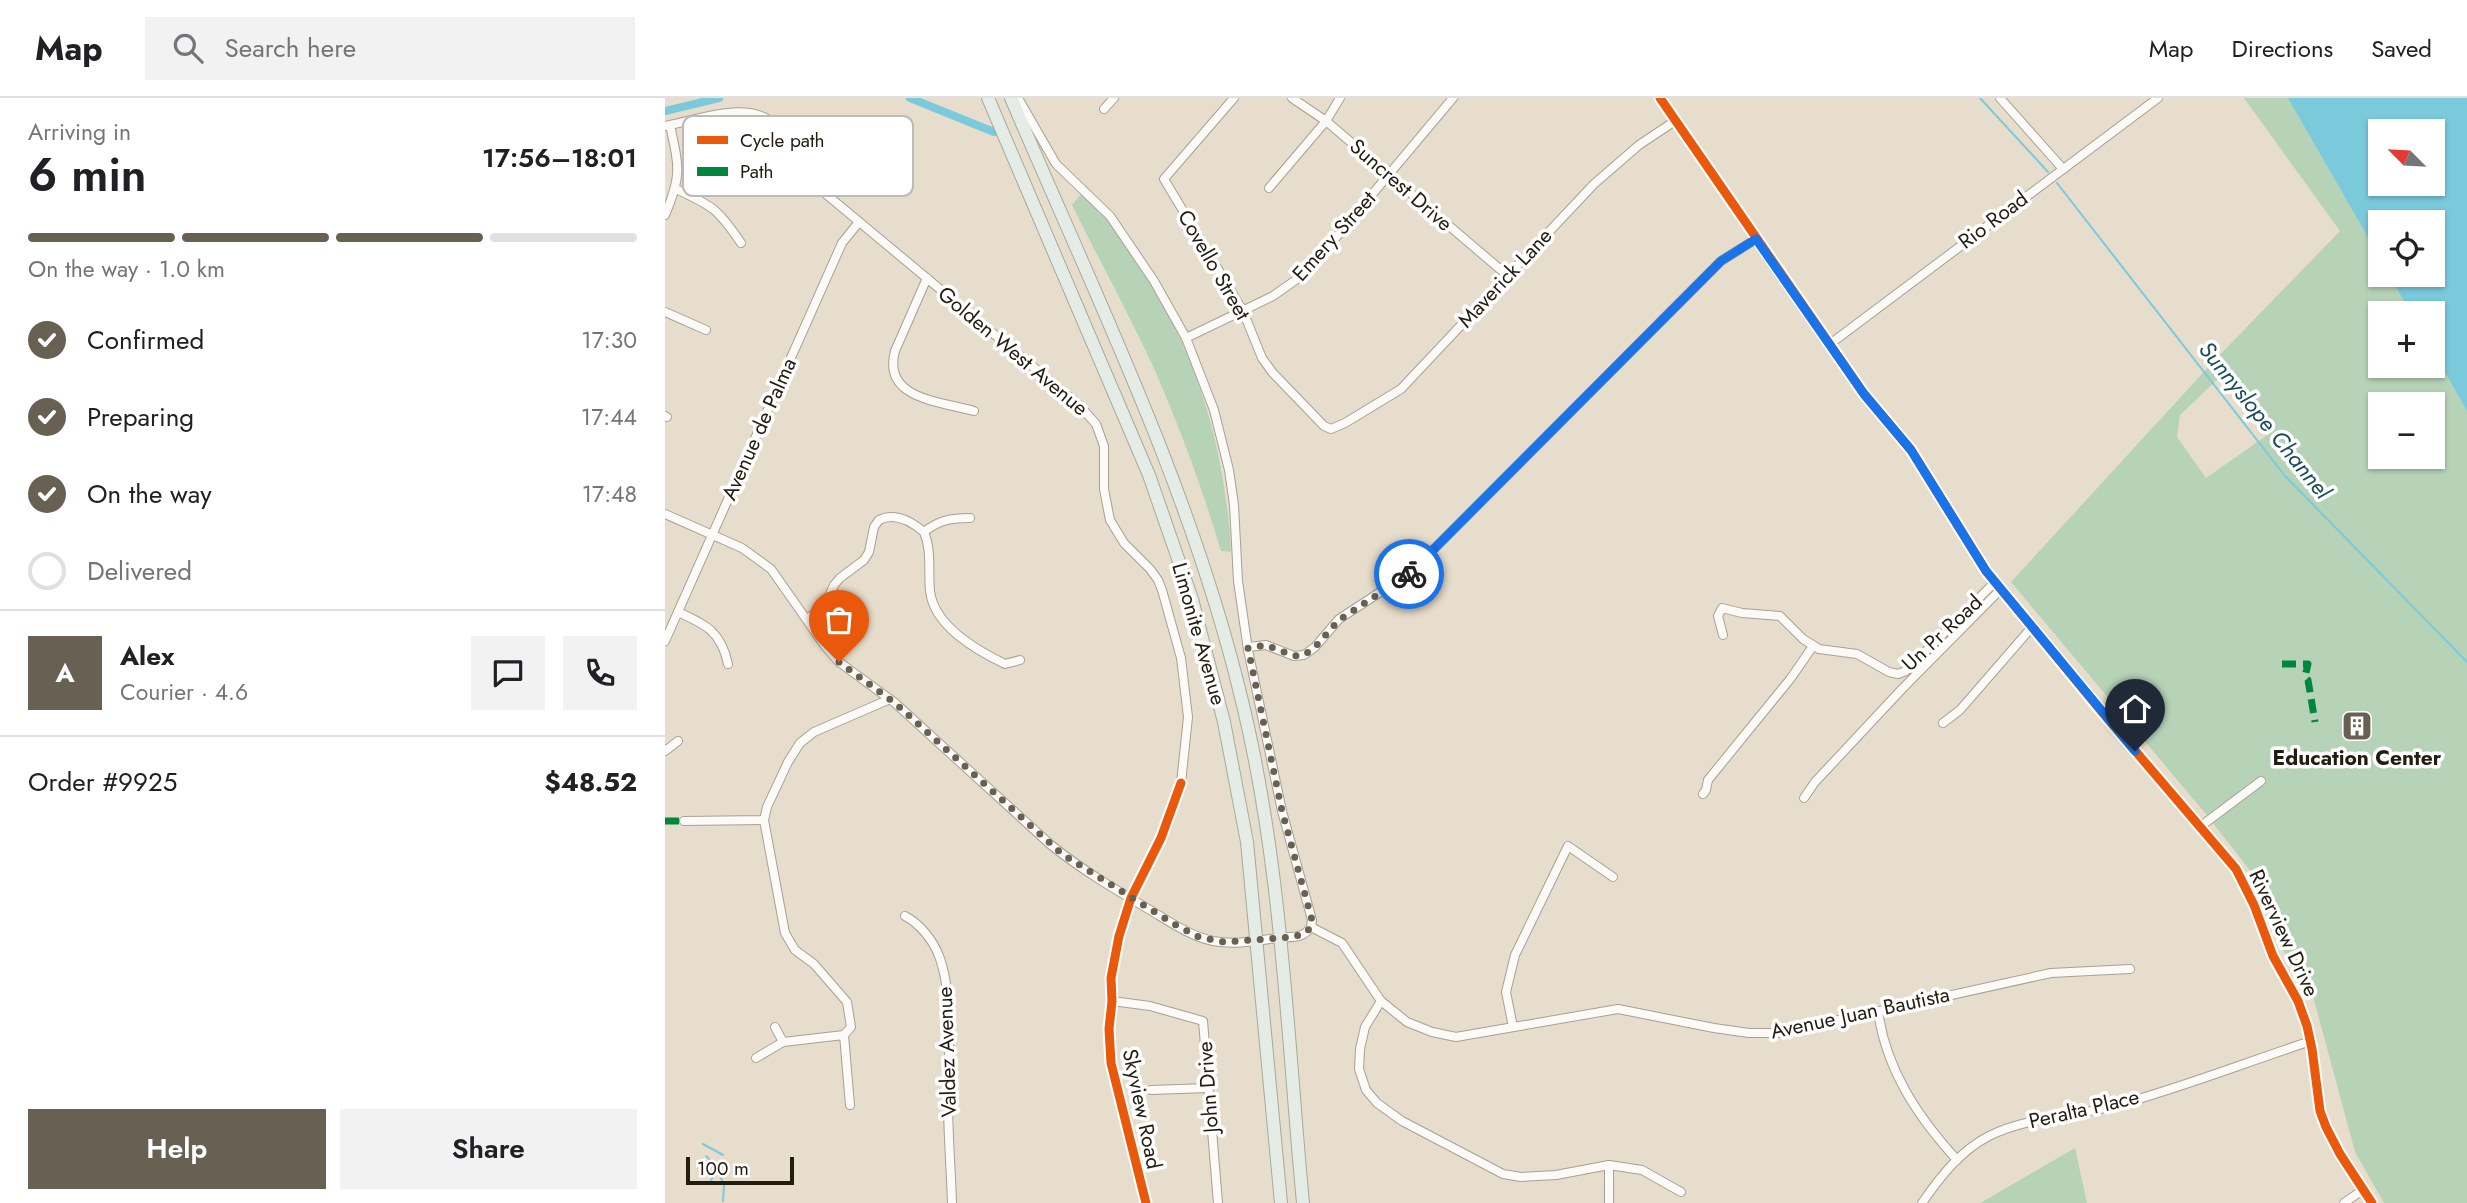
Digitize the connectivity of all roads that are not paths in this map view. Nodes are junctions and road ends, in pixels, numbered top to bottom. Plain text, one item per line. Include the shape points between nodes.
1 (988, 98) edge
2 (1011, 98) edge
3 (1018, 98) edge
4 (1114, 98) edge
5 (1234, 98) edge
6 (1292, 98) edge
7 (1341, 98) edge
8 (1453, 98) edge
9 (1660, 98) edge
10 (2000, 98) edge
11 (2158, 98) edge
12 (1104, 109) dead end
13 (698, 116) edge
14 (768, 116) edge
15 (1326, 121) junction
16 (1675, 121) junction
17 (668, 126) edge
18 (2060, 171) junction
19 (1389, 175) junction
20 (1269, 188) dead end
21 (676, 189) junction
22 (683, 192) edge
23 (692, 196) edge
24 (828, 196) edge
25 (665, 215) edge
26 (859, 222) junction
27 (1756, 239) junction
28 (741, 243) dead end
29 (1508, 276) junction
30 (926, 278) junction
31 (1243, 311) junction
32 (665, 312) edge
33 (705, 330) dead end
34 (1187, 338) junction
35 (1829, 344) junction
36 (974, 411) dead end
37 (1331, 429) joint
38 (665, 514) edge
39 (970, 518) dead end
40 (924, 532) junction
41 (712, 535) junction
42 (1998, 586) junction
43 (678, 612) junction
44 (807, 619) junction
45 (2032, 627) junction
46 (1723, 635) dead end
47 (665, 640) edge
48 (1813, 646) junction
49 (1248, 648) junction
50 (1020, 660) dead end
51 (728, 664) dead end
52 (1903, 672) junction
53 (1911, 680) junction
54 (890, 699) junction
55 (1943, 723) dead end
56 (678, 741) dead end
57 (665, 751) edge
58 (2261, 781) dead end
59 (1181, 783) joint
60 (1703, 794) dead end
61 (1804, 797) dead end
62 (764, 820) junction
63 (684, 821) dead end
64 (2201, 826) junction
65 (1613, 877) dead end
66 (1131, 898) junction
67 (905, 916) dead end
68 (1311, 927) junction
69 (1279, 937) junction
70 (1258, 941) junction
71 (2130, 970) dead end
72 (1112, 1001) junction
73 (1381, 1001) junction
74 (1878, 1011) junction
75 (775, 1027) dead end
76 (1513, 1027) junction
77 (844, 1035) junction
78 (2311, 1041) junction
79 (783, 1042) junction
80 (756, 1058) dead end
81 (1208, 1088) junction
82 (1151, 1090) dead end
83 (850, 1105) dead end
84 (1957, 1160) junction
85 (1609, 1165) junction
86 (2364, 1189) junction
87 (1681, 1192) dead end
88 (952, 1203) edge
89 (1146, 1203) edge
90 (1218, 1203) edge
91 (1282, 1203) edge
92 (1303, 1203) edge
93 (1609, 1203) edge
94 (1922, 1203) edge
95 (2344, 1203) edge
96 (2372, 1203) edge

1 - 70 main road, Limonite Avenue via 1149,475 1192,599 1242,815
2 - 69 main road, Limonite Avenue via 1158,441 1212,592 1247,725 1265,818
3 - 34 street via 1056,164 1124,235
4 - 12 street
5 - 31 street, Covello Street via 1164,179
6 - 15 street, Suncrest Drive
7 - 15 street
8 - 19 street, Emery Street
9 - 16 street, Riverview Drive
10 - 18 street
11 - 18 street, Rio Road
13 - 14 street, Golden West Avenue via 729,106 756,108
15 - 19 street, Suncrest Drive
15 - 20 street
16 - 27 street, Riverview Drive
16 - 29 street, Maverick Lane via 1616,164
17 - 21 street via 678,154
18 - 35 street, Rio Road
19 - 29 street, Suncrest Drive
19 - 31 street, Emery Street via 1307,272
21 - 22 street
21 - 25 street
23 - 28 street via 722,216
24 - 26 street, Golden West Avenue
26 - 30 street, Golden West Avenue
26 - 41 street, Avenue de Palma via 842,243
27 - 35 street, Riverview Drive
27 - 49 street via 1712,269 1411,572 1339,620 1304,655 1294,656 1266,645
29 - 37 street, Maverick Lane via 1401,388
30 - 36 street via 891,363 894,379 905,390
30 - 59 street, Golden West Avenue via 1096,424 1104,446 1110,520 1158,580 1181,658 1188,717
31 - 34 street, Emery Street
31 - 37 street, Covello Street via 1272,372
32 - 33 street
34 - 49 street via 1214,410 1229,470
35 - 42 street, Riverview Drive via 1911,450
38 - 41 street
39 - 40 street via 941,521
40 - 44 street via 893,516 879,520 864,561 840,578 824,607
40 - 50 street via 930,593 942,620 986,655 1005,664
41 - 43 street, Avenue de Palma
41 - 44 street via 752,553 771,569
42 - 45 street, Riverview Drive
42 - 52 street, Un Pr Road
42 - 53 street
43 - 47 street, Avenue de Palma
43 - 51 street via 714,632
44 - 54 street via 839,662
45 - 55 street via 1960,710
45 - 64 street, Riverview Drive
46 - 48 street via 1719,611 1725,608 1780,616
48 - 52 street, Un Pr Road via 1857,654 1889,672
48 - 60 street via 1708,780
49 - 68 street
52 - 53 street
53 - 61 street
54 - 62 street via 814,732 800,743
54 - 66 street via 1051,845
56 - 57 street
58 - 64 street
59 - 66 street, Skyview Road via 1161,838
62 - 63 street
62 - 77 street via 785,933 795,950 814,964 847,1002 851,1027
64 - 78 street, Riverview Drive via 2246,886
65 - 76 street via 1568,846 1515,955 1506,992
66 - 70 street via 1199,937
66 - 72 street, Skyview Road via 1114,957
67 - 88 street, Valdez Avenue via 932,942 944,975
68 - 69 street via 1304,934
68 - 73 street, Avenue Juan Bautista via 1342,943
69 - 70 street
69 - 92 main road, Limonite Avenue
70 - 91 main road, Limonite Avenue
71 - 74 street, Avenue Juan Bautista via 2051,973
72 - 81 street, John Drive via 1203,1021
72 - 89 street, Skyview Road via 1111,1063
73 - 76 street, Avenue Juan Bautista via 1406,1022 1456,1037
73 - 85 street via 1364,1027 1359,1069 1366,1090 1402,1121 1503,1174 1556,1175
74 - 76 street, Avenue Juan Bautista via 1780,1033 1714,1028 1618,1009
74 - 84 street via 1898,1079 1918,1113
75 - 79 street
77 - 79 street
77 - 83 street
78 - 84 street, Peralta Place via 2120,1104 2018,1124 1988,1136
78 - 86 street, Riverview Drive via 2320,1111 2340,1154
79 - 80 street
81 - 82 street
81 - 90 street, John Drive
84 - 94 street, Peralta Place
85 - 87 street via 1642,1170
85 - 93 street
86 - 95 street
86 - 96 street, Riverview Drive

